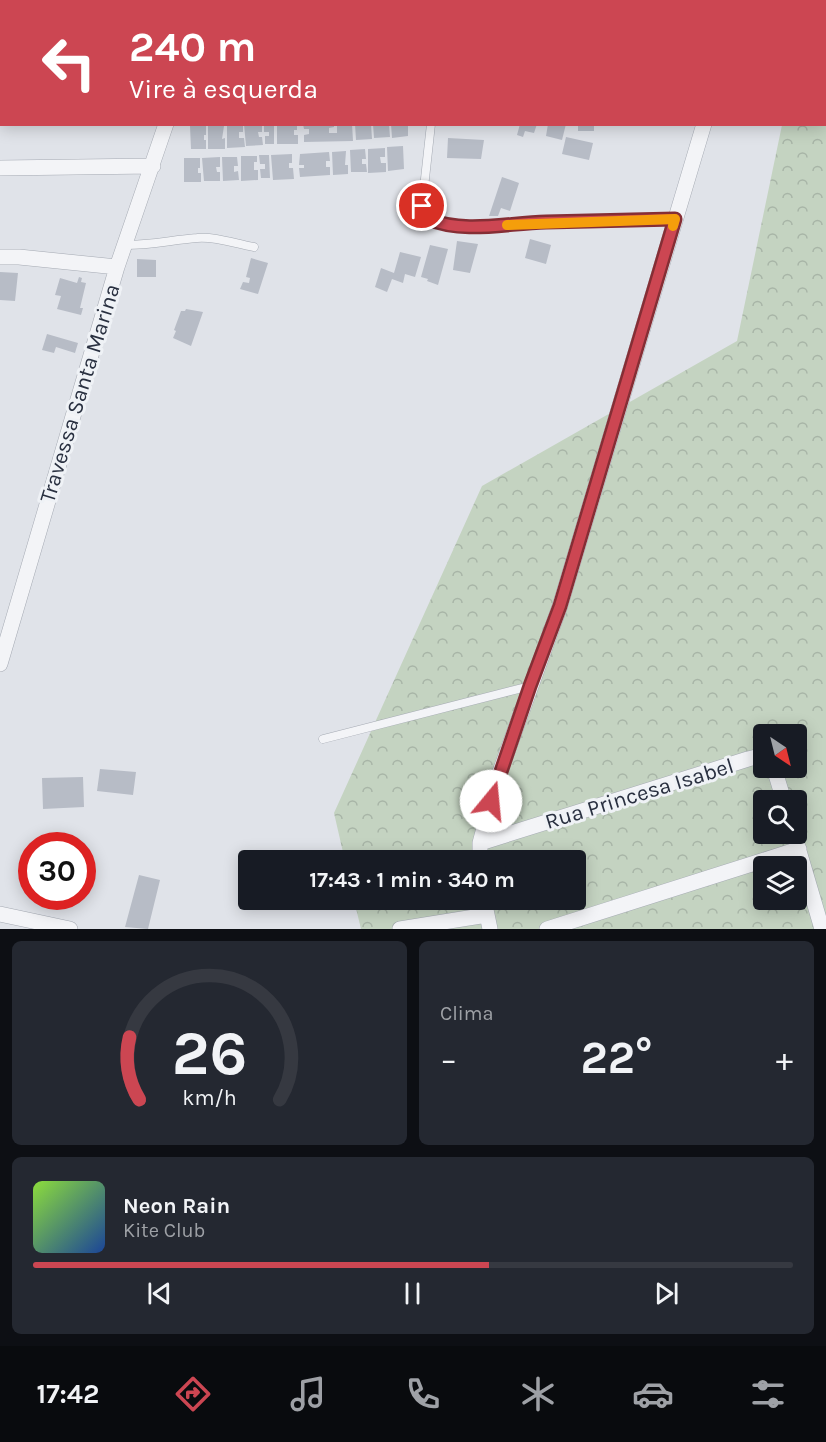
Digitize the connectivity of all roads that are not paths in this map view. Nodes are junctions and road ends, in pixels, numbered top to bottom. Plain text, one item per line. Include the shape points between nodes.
1 (165, 126) edge
2 (431, 126) edge
3 (703, 126) edge
4 (153, 166) junction
5 (0, 168) edge
6 (675, 219) junction
7 (125, 245) junction
8 (254, 248) dead end
9 (0, 257) edge
10 (117, 267) junction
11 (0, 664) edge
12 (530, 686) junction
13 (323, 739) dead end
14 (753, 758) edge
15 (480, 843) junction
16 (797, 844) edge
17 (799, 849) junction
18 (480, 850) edge
19 (0, 914) edge
20 (487, 915) edge
21 (70, 929) edge
22 (400, 929) edge
23 (547, 929) edge
24 (822, 929) edge

1 - 4 street, Travessa Santa Marina
2 - 6 lane via 422,206 428,219 441,224 466,228
3 - 6 street
4 - 5 street
4 - 7 street, Travessa Santa Marina
6 - 12 street via 560,606
7 - 8 lane via 198,238
7 - 10 street, Travessa Santa Marina
9 - 10 street
10 - 11 street, Travessa Santa Marina
12 - 13 lane
12 - 15 street
14 - 15 street, Rua Princesa Isabel
15 - 18 street
16 - 17 street
17 - 23 street
17 - 24 street
19 - 21 street
20 - 22 street

